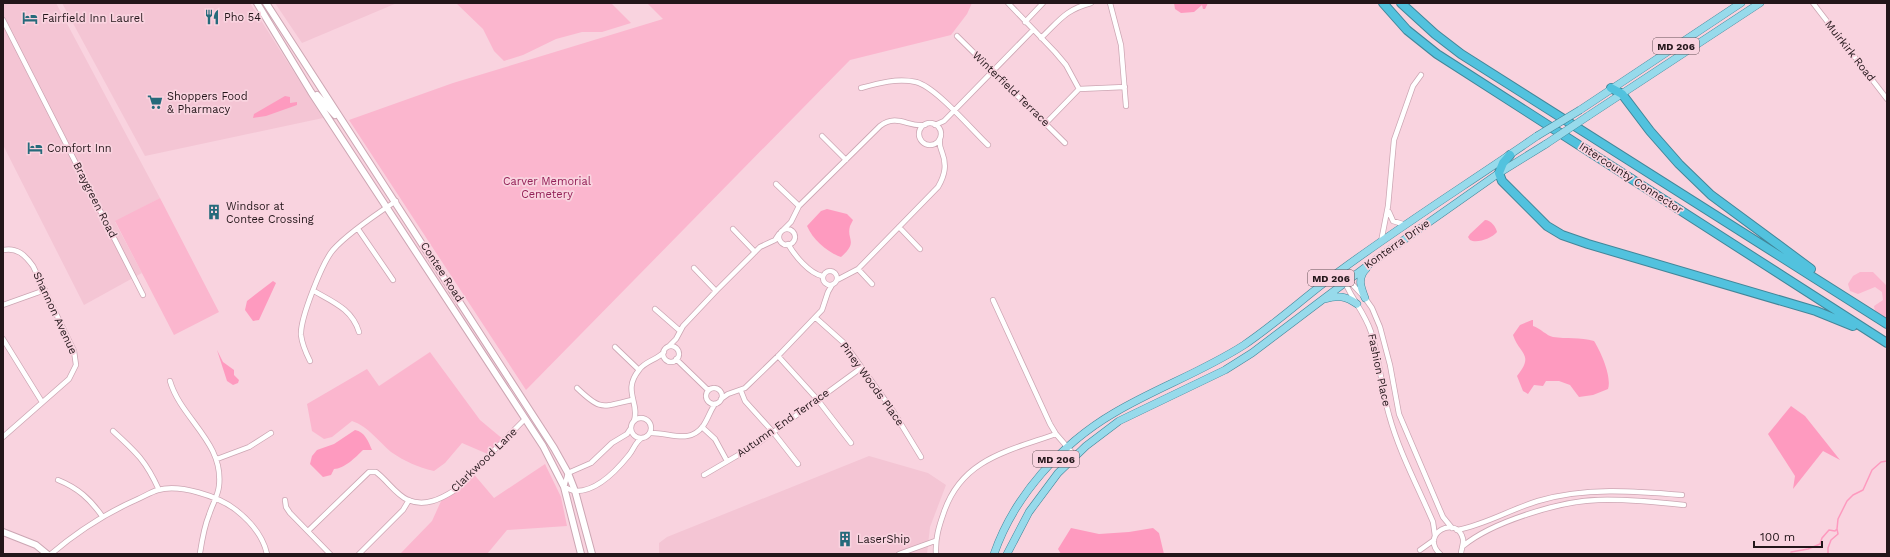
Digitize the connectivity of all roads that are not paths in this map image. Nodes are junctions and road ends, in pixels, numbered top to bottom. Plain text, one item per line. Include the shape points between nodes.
1 (257, 3) edge
2 (266, 3) edge
3 (1008, 3) edge
4 (1043, 3) edge
5 (1091, 3) edge
6 (1110, 3) edge
7 (1383, 3) edge
8 (1401, 3) edge
9 (1740, 3) edge
10 (1760, 3) edge
11 (1813, 3) edge
12 (3, 20) edge
13 (1025, 22) junction
14 (1033, 30) junction
15 (957, 36) dead end
16 (1042, 38) junction
17 (992, 71) junction
18 (1421, 75) dead end
19 (1125, 86) junction
20 (861, 88) dead end
21 (1611, 88) junction
22 (1079, 89) junction
23 (311, 92) junction
24 (1622, 94) junction
25 (1887, 99) edge
26 (1126, 106) dead end
27 (953, 111) junction
28 (340, 116) junction
29 (331, 121) junction
30 (944, 121) junction
31 (1046, 123) junction
32 (917, 125) junction
33 (925, 125) junction
34 (935, 125) junction
35 (940, 130) junction
36 (920, 132) junction
37 (822, 136) dead end
38 (940, 140) junction
39 (1065, 142) dead end
40 (932, 145) junction
41 (988, 145) dead end
42 (940, 148) junction
43 (364, 154) junction
44 (1510, 155) junction
45 (846, 160) junction
46 (1499, 173) junction
47 (776, 184) dead end
48 (396, 201) junction
49 (799, 206) junction
50 (1388, 206) junction
51 (387, 207) junction
52 (791, 222) junction
53 (1407, 225) junction
54 (899, 227) junction
55 (358, 229) junction
56 (733, 229) dead end
57 (783, 230) junction
58 (793, 232) junction
59 (779, 234) junction
60 (775, 240) junction
61 (782, 242) junction
62 (1381, 242) junction
63 (788, 244) junction
64 (920, 249) dead end
65 (3, 250) edge
66 (755, 252) junction
67 (1371, 263) junction
68 (694, 268) dead end
69 (858, 270) junction
70 (1340, 271) junction
71 (835, 273) junction
72 (844, 275) junction
73 (822, 276) junction
74 (393, 280) dead end
75 (837, 280) junction
76 (1346, 280) junction
77 (872, 284) dead end
78 (826, 285) junction
79 (832, 285) junction
80 (45, 290) junction
81 (314, 291) junction
82 (716, 291) junction
83 (828, 292) junction
84 (143, 295) dead end
85 (1365, 298) junction
86 (993, 300) dead end
87 (1321, 300) junction
88 (1357, 304) junction
89 (3, 305) edge
90 (655, 310) dead end
91 (1868, 311) junction
92 (816, 318) junction
93 (1887, 324) edge
94 (679, 330) junction
95 (359, 332) dead end
96 (1870, 332) junction
97 (3, 339) edge
98 (676, 339) junction
99 (1887, 343) edge
100 (669, 346) junction
101 (615, 347) dead end
102 (677, 349) junction
103 (664, 352) junction
104 (778, 356) junction
105 (657, 358) junction
106 (666, 359) junction
107 (676, 359) junction
108 (310, 361) dead end
109 (861, 368) junction
110 (639, 370) junction
111 (170, 381) dead end
112 (577, 388) dead end
113 (708, 390) junction
114 (741, 391) junction
115 (721, 392) junction
116 (728, 394) junction
117 (722, 399) junction
118 (817, 399) junction
119 (632, 400) junction
120 (42, 402) junction
121 (709, 402) junction
122 (715, 404) junction
123 (634, 408) junction
124 (711, 410) junction
125 (643, 418) junction
126 (525, 419) junction
127 (634, 421) junction
128 (702, 427) junction
129 (631, 428) junction
130 (113, 431) dead end
131 (651, 431) junction
132 (773, 432) junction
133 (271, 434) dead end
134 (1056, 434) junction
135 (3, 436) edge
136 (642, 438) junction
137 (851, 443) dead end
138 (1068, 447) junction
139 (1075, 456) junction
140 (921, 457) dead end
141 (217, 459) junction
142 (727, 461) junction
143 (798, 464) dead end
144 (568, 473) junction
145 (704, 475) dead end
146 (58, 480) dead end
147 (564, 487) junction
148 (159, 490) junction
149 (575, 491) junction
150 (1682, 495) dead end
151 (216, 498) junction
152 (285, 500) dead end
153 (409, 500) junction
154 (1684, 504) dead end
155 (102, 516) junction
156 (1455, 529) junction
157 (308, 531) junction
158 (3, 532) edge
159 (1434, 538) junction
160 (935, 541) junction
161 (1420, 550) dead end
162 (1461, 551) edge
163 (200, 553) edge
164 (47, 554) edge
165 (51, 554) edge
166 (267, 554) edge
167 (330, 554) edge
168 (358, 554) edge
169 (581, 554) edge
170 (592, 554) edge
171 (899, 554) edge
172 (936, 554) edge
173 (994, 554) edge
174 (1007, 554) edge
175 (1440, 554) edge

1 - 23 street, Contee Road
2 - 28 street, Contee Road
3 - 13 street
4 - 13 street
5 - 16 street via 1067,12
6 - 19 street via 1121,45
7 - 96 highway, Intercounty Connector via 1407,30 1437,54
8 - 91 highway, Intercounty Connector via 1461,54
9 - 21 main road, Konterra Drive / MD 206
10 - 24 main road, Konterra Drive / MD 206
11 - 25 street, Muirkirk Road
12 - 84 street, Braygreen Road
13 - 14 street
14 - 16 street
14 - 17 street
15 - 17 street, Winterfield Terrace
16 - 22 street via 1066,65
17 - 27 street
17 - 31 street, Winterfield Terrace
18 - 50 street via 1413,86 1394,140
19 - 22 street
19 - 26 street
20 - 27 street via 902,80 916,82 930,89
21 - 24 highway
21 - 44 main road, Konterra Drive / MD 206, bridge
22 - 31 street
23 - 28 street via 314,92 335,115
23 - 29 street, Contee Road
24 - 46 main road, Konterra Drive / MD 206, bridge
24 - 91 highway via 1679,164 1711,195
27 - 30 street
27 - 41 street
28 - 43 street, Contee Road
29 - 43 street via 339,122
29 - 51 street, Contee Road
30 - 34 street
30 - 35 street
31 - 39 street, Winterfield Terrace
32 - 33 street
32 - 36 street
32 - 45 street via 899,120 884,123
33 - 34 street
33 - 36 street
34 - 35 street
35 - 38 street
36 - 40 street via 919,136 923,143
37 - 45 street
38 - 40 street
38 - 42 street
40 - 42 street
42 - 54 street via 945,164 942,181
43 - 48 street, Contee Road
44 - 46 highway
44 - 53 main road, Konterra Drive / MD 206
45 - 49 street
46 - 67 main road, Konterra Drive / MD 206
46 - 96 highway via 1502,181 1528,208 1547,226 1562,235 1816,311
47 - 49 street
48 - 51 street
48 - 144 street, Contee Road
49 - 52 street
50 - 53 street via 1393,221
50 - 62 street
51 - 55 street
51 - 126 street, Contee Road
52 - 57 street
52 - 58 street
53 - 62 main road, Konterra Drive / MD 206
54 - 64 street
54 - 69 street
55 - 74 street
55 - 81 street via 332,252
56 - 66 street
57 - 58 street
57 - 59 street
58 - 63 street via 794,239
59 - 60 street
59 - 61 street
60 - 61 street
60 - 66 street
61 - 63 street
62 - 70 main road, Konterra Drive / MD 206
63 - 73 street via 794,254
65 - 80 street, Shannon Avenue via 13,249 25,256 38,273
66 - 82 street
67 - 76 main road, Konterra Drive / MD 206
67 - 85 main road via 1363,272 1360,281
68 - 82 street
69 - 72 street
69 - 77 street
70 - 76 street, Fashion Place
70 - 138 main road, Konterra Drive / MD 206 via 1245,344 1190,376 1113,413
71 - 72 street
71 - 73 street via 829,271
71 - 75 street
72 - 75 street
73 - 78 street
75 - 79 street
76 - 85 street, Fashion Place
76 - 87 main road, Konterra Drive / MD 206
76 - 88 street, Fashion Place
78 - 79 street
78 - 83 street
79 - 83 street
80 - 89 street
80 - 120 street, Shannon Avenue via 74,351 77,363 69,379
81 - 95 street via 347,311 353,317
81 - 108 street via 301,327 303,345
82 - 94 street
83 - 92 street via 822,310
85 - 156 street, Fashion Place via 1372,308 1384,339 1399,414 1443,518
86 - 134 street
87 - 88 main road via 1340,296
87 - 139 main road, Konterra Drive / MD 206 via 1252,353 1225,370 1119,421
88 - 159 street, Fashion Place via 1375,345 1388,414 1395,436 1433,522
90 - 94 street
91 - 93 highway, Intercounty Connector
92 - 104 street
92 - 109 street, Piney Woods Place via 844,344
94 - 98 street
96 - 99 highway, Intercounty Connector
97 - 120 street
98 - 100 street
98 - 102 street
100 - 102 street
100 - 103 street
101 - 110 street
102 - 107 street via 679,353
103 - 105 street
103 - 106 street
104 - 114 street
104 - 118 street
105 - 106 street
105 - 110 street
106 - 107 street
107 - 113 street
109 - 118 street, Autumn End Terrace
109 - 140 street, Piney Woods Place via 894,411
110 - 119 street via 631,385
111 - 141 street via 181,406 203,434
112 - 119 street via 600,406
113 - 115 street via 715,388
113 - 121 street via 706,395
114 - 116 street
114 - 132 street via 745,401
115 - 116 street
115 - 117 street
116 - 117 street
117 - 122 street
118 - 132 street, Autumn End Terrace
118 - 137 street
119 - 123 street
120 - 135 street, Shannon Avenue
121 - 122 street
121 - 124 street
122 - 124 street
123 - 125 street
123 - 127 street
124 - 128 street
125 - 127 street
125 - 131 street via 648,420
126 - 147 street, Contee Road via 553,462
126 - 153 street, Clarkwood Lane via 442,499 427,502
127 - 129 street
128 - 131 street via 685,437
128 - 142 street via 714,439
129 - 136 street via 636,436
129 - 144 street via 591,463
130 - 148 street via 142,459
131 - 136 street
132 - 142 street, Autumn End Terrace
132 - 143 street
133 - 141 street via 249,447
134 - 138 street
134 - 160 street via 988,460 967,474 950,496
136 - 149 street via 608,477 591,487
138 - 139 street
138 - 173 main road, Konterra Drive / MD 206 via 1048,466 1019,504
139 - 174 main road, Konterra Drive / MD 206 via 1058,473 1029,512
141 - 151 street via 219,486
142 - 145 street, Autumn End Terrace
144 - 147 street
144 - 149 street, Contee Road
146 - 155 street via 84,494
147 - 149 street
147 - 169 street, Contee Road
148 - 151 street via 184,490
148 - 155 street
149 - 170 street, Contee Road
150 - 156 street via 1604,491 1564,495 1538,501 1470,528
151 - 163 street via 203,532
151 - 166 street via 231,506 246,519 258,534
152 - 157 street via 286,507
153 - 157 street via 376,472 369,472
153 - 168 street via 403,510
154 - 162 street via 1598,500 1568,504 1519,518 1474,537
155 - 165 street via 74,534
156 - 159 street via 1444,528
156 - 162 street, Fashion Place via 1463,539
157 - 167 street
158 - 164 street via 36,545
159 - 161 street
159 - 175 street, Fashion Place via 1435,548
160 - 171 street
160 - 172 street

